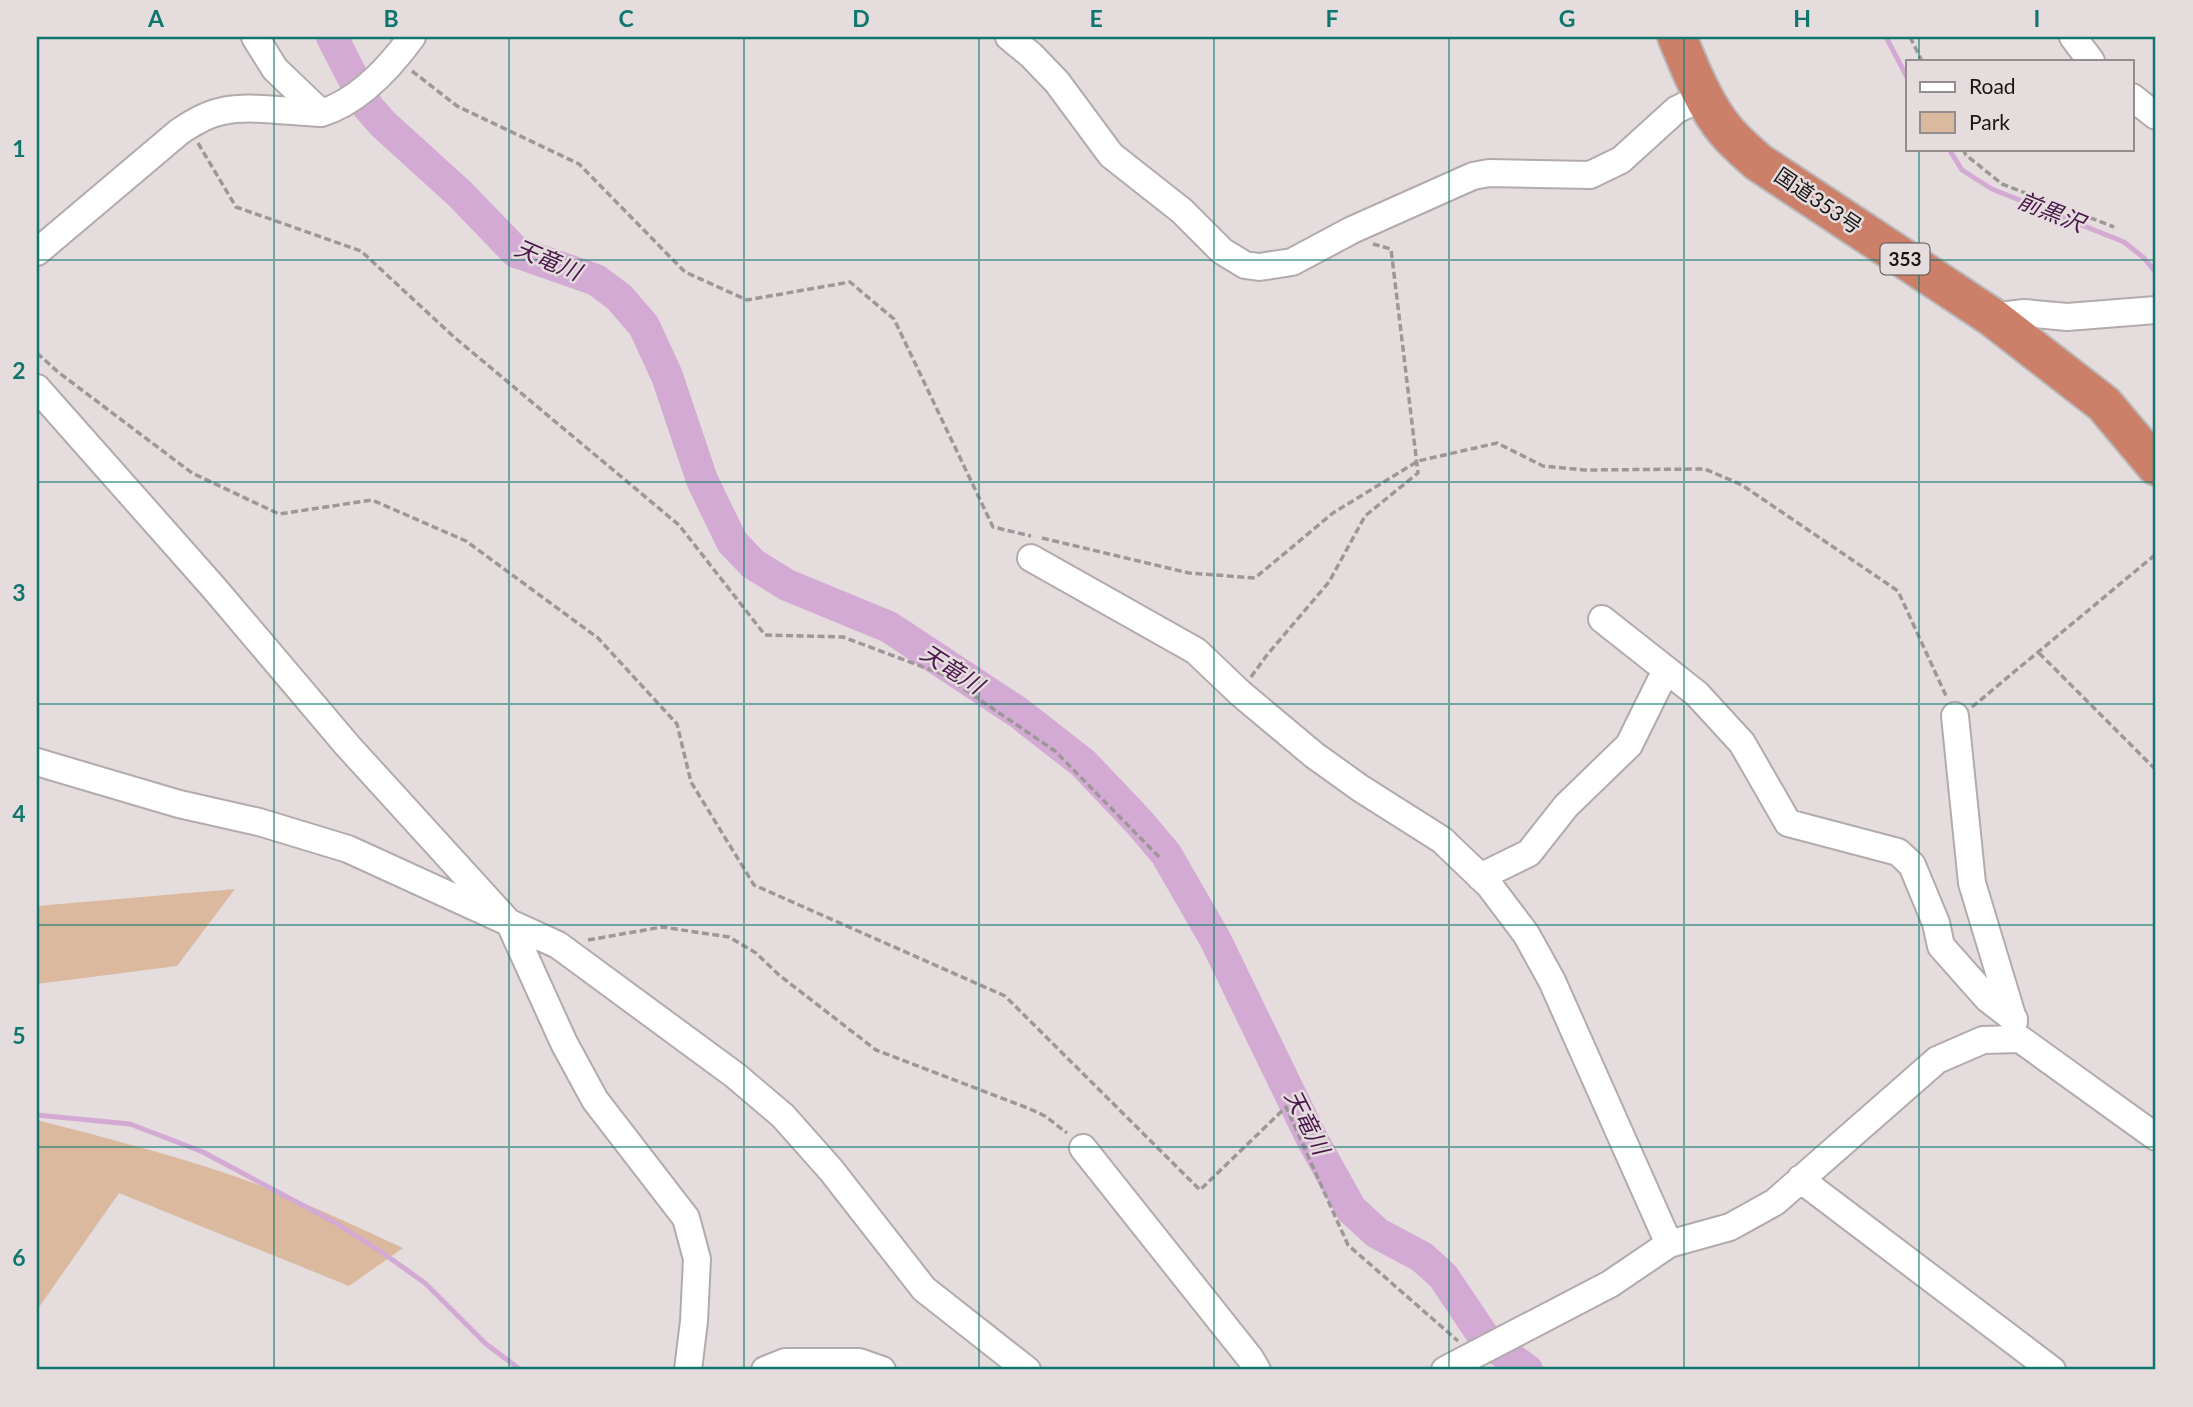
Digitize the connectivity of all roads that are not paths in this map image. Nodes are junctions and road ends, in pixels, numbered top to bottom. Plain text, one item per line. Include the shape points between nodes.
1 (255, 37) edge
2 (412, 37) edge
3 (1009, 37) edge
4 (1677, 37) edge
5 (2073, 37) edge
6 (2090, 60) edge
7 (1704, 96) junction
8 (2134, 99) edge
9 (332, 108) junction
10 (2156, 116) edge
11 (37, 251) edge
12 (2156, 310) edge
13 (1992, 317) junction
14 (37, 388) edge
15 (2156, 466) edge
16 (1031, 558) dead end
17 (1602, 619) dead end
18 (1666, 670) junction
19 (1955, 716) road end
20 (37, 762) edge
21 (1480, 877) junction
22 (510, 924) junction
23 (2017, 1029) junction
24 (2156, 1137) edge
25 (1083, 1149) road end
26 (1800, 1179) junction
27 (1670, 1244) junction
28 (688, 1370) edge
29 (765, 1370) edge
30 (882, 1370) edge
31 (1027, 1370) edge
32 (1257, 1370) edge
33 (1446, 1370) edge
34 (2052, 1370) edge

1 - 9 street via 275,69
2 - 9 street via 392,63
3 - 7 street via 1057,82 1111,155 1182,211 1222,251 1259,268 1299,259 1473,176 1590,175 1621,160 1676,110
4 - 7 highway, 国道353号 / 353
5 - 6 street
7 - 13 highway, 国道353号 / 353 via 1724,128 1758,162
8 - 10 street
9 - 11 street via 238,109 188,126
12 - 13 street
13 - 15 highway, 国道353号 / 353 via 2104,404
14 - 22 street via 347,745
16 - 21 street via 1196,651 1314,755 1442,840
17 - 18 street
18 - 21 street via 1629,745 1566,806 1529,853
18 - 23 street via 1697,694 1742,743 1787,823 1898,852 1912,865 1941,946
19 - 23 street via 1972,883
20 - 22 street via 348,849
21 - 27 street via 1526,934 1552,981
22 - 28 street via 564,1043 596,1100 686,1218 697,1258
22 - 31 street via 558,945 783,1116 924,1289
23 - 24 street
23 - 26 street via 1937,1060
25 - 32 street
26 - 27 street via 1775,1202 1730,1227
26 - 34 street
27 - 33 street via 1610,1284
29 - 30 street via 785,1362 859,1362

